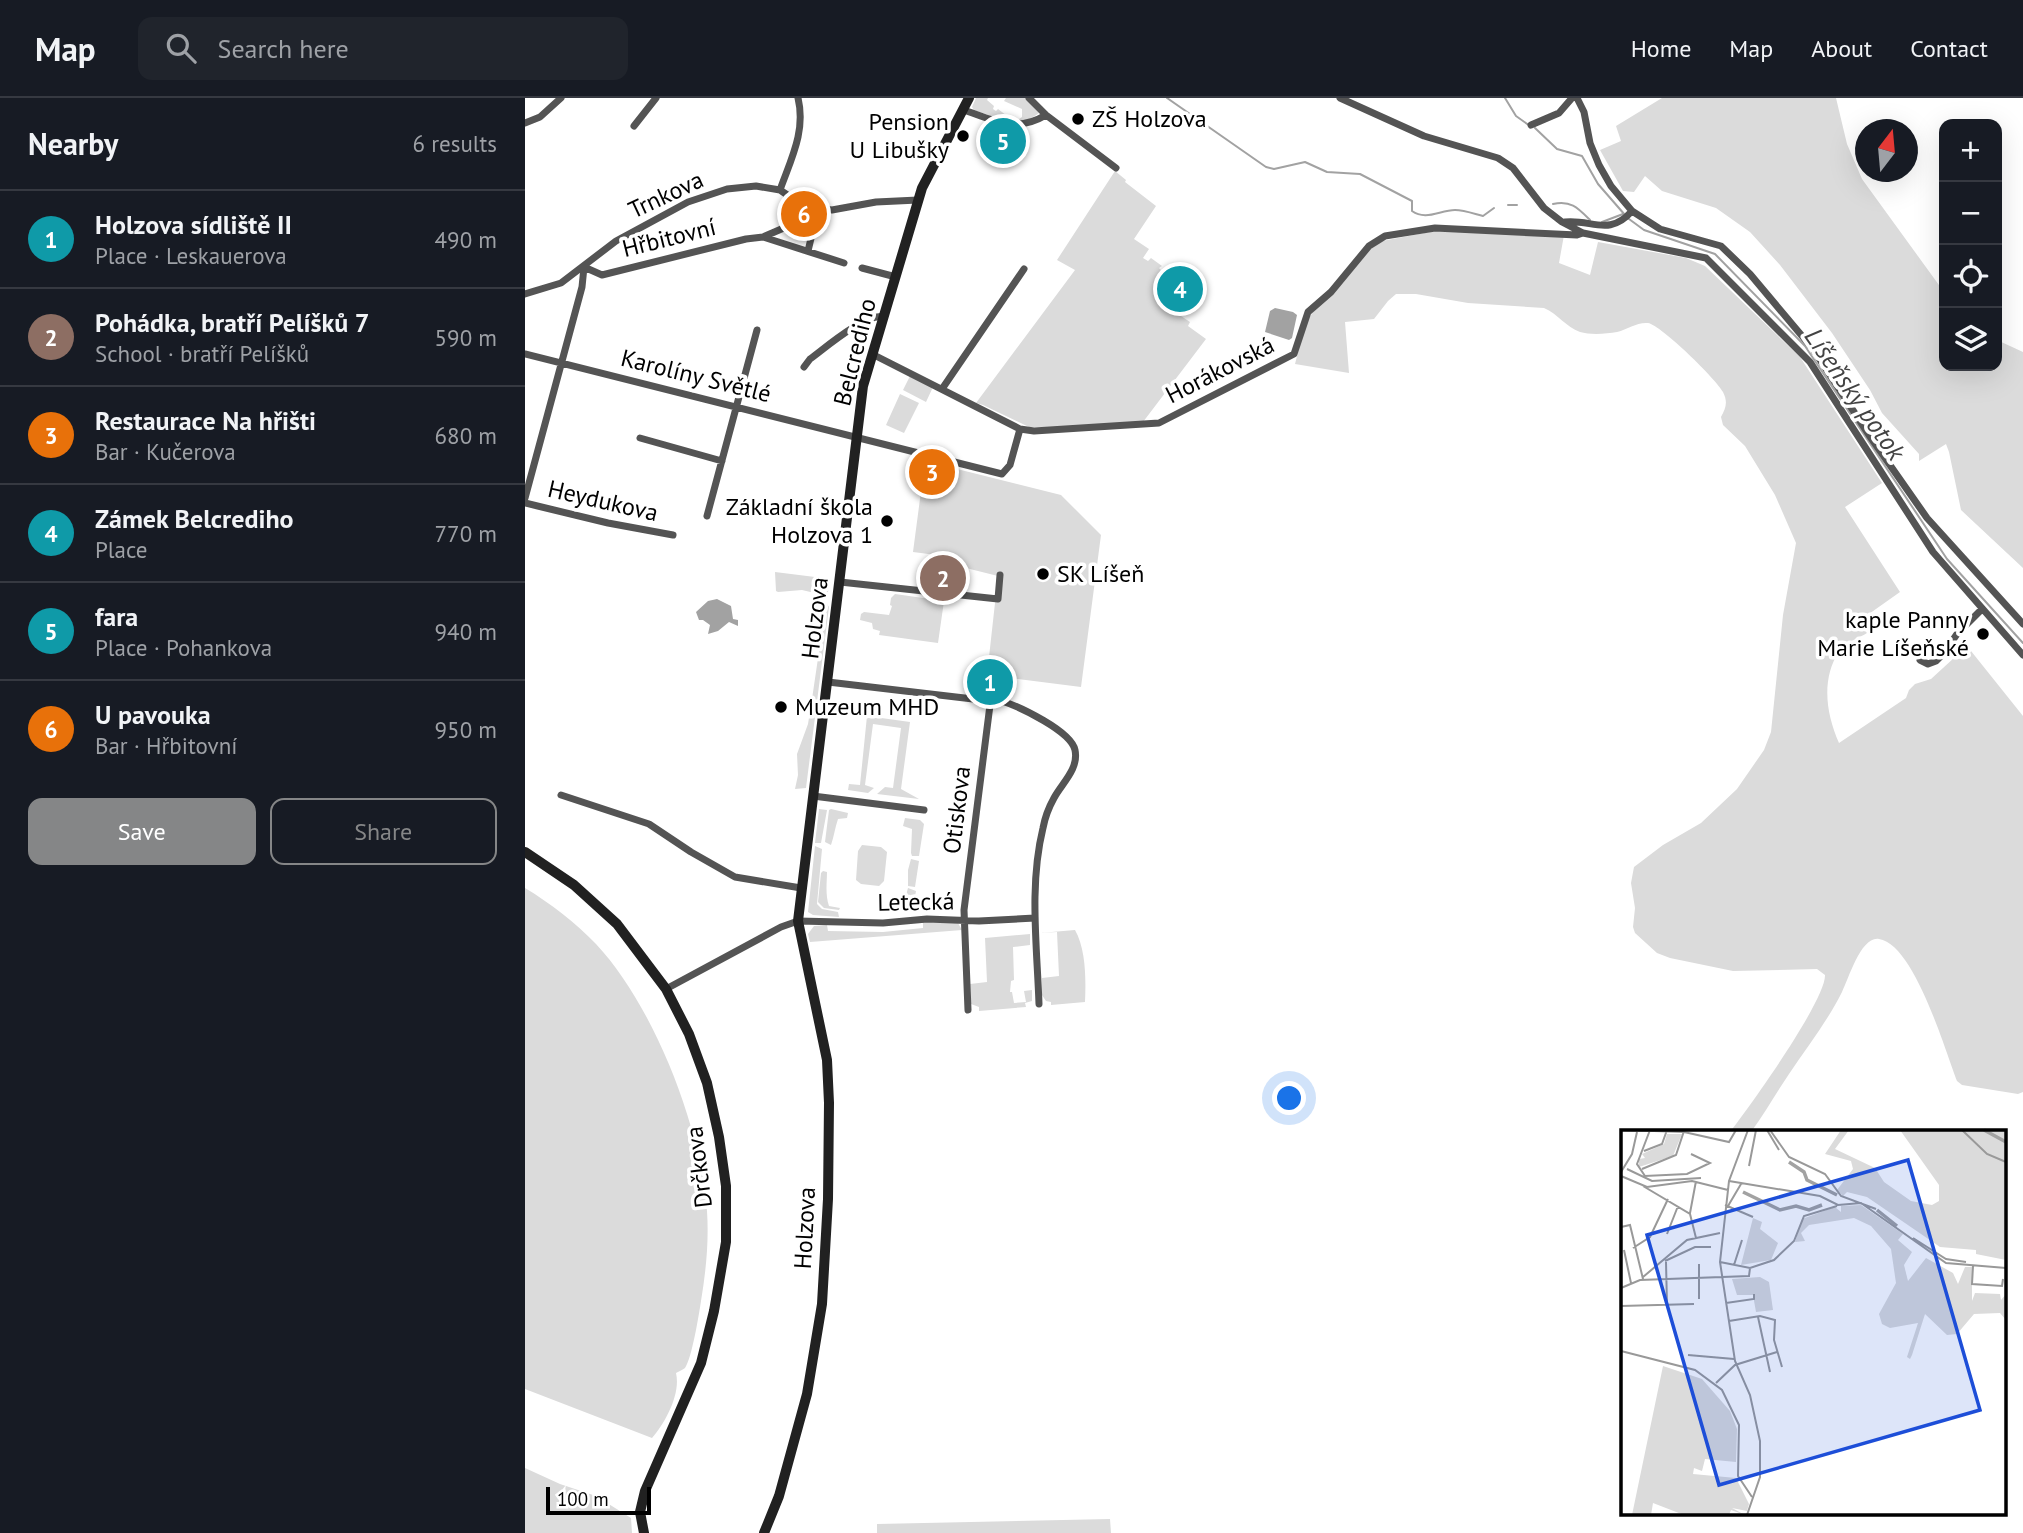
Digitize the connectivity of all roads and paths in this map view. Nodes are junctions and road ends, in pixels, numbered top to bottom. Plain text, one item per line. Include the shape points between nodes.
1 (561, 98) edge
2 (656, 98) edge
3 (798, 98) edge
4 (969, 98) edge
5 (1029, 98) edge
6 (1340, 98) edge
7 (1574, 98) edge
8 (964, 110) junction
9 (1046, 115) junction
10 (525, 122) edge
11 (1531, 125) dead end
12 (634, 126) dead end
13 (1116, 168) dead end
14 (780, 190) junction
15 (918, 200) junction
16 (806, 207) junction
17 (1628, 216) junction
18 (1562, 222) junction
19 (1583, 233) junction
20 (763, 237) junction
21 (808, 251) junction
22 (844, 263) dead end
23 (585, 267) junction
24 (862, 268) dead end
25 (1024, 269) dead end
26 (896, 277) junction
27 (525, 294) edge
28 (1761, 301) junction
29 (884, 317) junction
30 (757, 330) dead end
31 (525, 354) edge
32 (872, 354) junction
33 (562, 363) junction
34 (804, 367) dead end
35 (942, 389) junction
36 (736, 406) junction
37 (1020, 429) junction
38 (859, 436) junction
39 (640, 438) dead end
40 (722, 461) junction
41 (525, 500) edge
42 (707, 516) dead end
43 (1922, 522) junction
44 (673, 535) dead end
45 (1000, 575) dead end
46 (840, 582) junction
47 (1982, 609) junction
48 (2023, 624) edge
49 (2023, 655) edge
50 (1920, 660) dead end
51 (828, 682) junction
52 (990, 705) junction
53 (561, 795) dead end
54 (813, 796) junction
55 (924, 810) dead end
56 (525, 852) edge
57 (801, 888) junction
58 (1035, 918) junction
59 (798, 920) junction
60 (965, 920) junction
61 (666, 989) junction
62 (1039, 1004) dead end
63 (968, 1010) dead end
64 (644, 1533) edge
65 (764, 1533) edge

1 - 10 street via 540,117
2 - 12 street
3 - 14 street via 801,130
4 - 8 street, Belcrediho
5 - 9 street
6 - 18 street via 1424,136 1498,158 1513,168
7 - 11 street via 1559,113
7 - 17 street via 1584,112 1599,165
8 - 9 street via 1021,126
8 - 15 street, Belcrediho
9 - 13 street
14 - 16 street, Trnkova
14 - 23 street, Trnkova via 756,186 727,189 688,202 617,240
15 - 16 street via 832,210
15 - 26 street, Belcrediho
16 - 20 street, Hřbitovní via 786,227
16 - 21 street via 813,230
17 - 18 street via 1603,226
17 - 28 street via 1723,247 1750,274
18 - 19 street
19 - 28 street via 1706,258
19 - 37 street, Horákovská via 1435,228 1385,236 1369,246 1308,312 1289,358 1159,423
20 - 21 street, Hřbitovní
20 - 23 street, Hřbitovní via 602,275
21 - 22 street, Hřbitovní
23 - 27 street, Trnkova via 561,283
23 - 33 street
24 - 26 street, Belcrediho
25 - 35 street
26 - 29 street, Belcrediho
28 - 43 street via 1811,362
28 - 43 street via 1813,349
29 - 32 street, Belcrediho
29 - 34 street via 866,320
30 - 36 street
31 - 33 street, Karolíny Světlé
32 - 35 street, Horákovská
32 - 38 street, Belcrediho via 863,386
33 - 36 street, Karolíny Světlé
33 - 41 street
35 - 37 street, Horákovská
36 - 38 street, Karolíny Světlé
36 - 40 street
37 - 38 street, Karolíny Světlé via 1010,465 1002,474
38 - 46 street, Holzova
39 - 40 street
40 - 42 street
41 - 44 street, Heydukova
43 - 47 street via 1933,552
43 - 48 street
45 - 46 street via 998,599
46 - 51 street, Holzova
47 - 49 street
47 - 50 street via 1936,661
51 - 52 street via 973,699
51 - 54 street, Holzova
52 - 58 street via 1000,701 1060,731 1076,752 1074,768 1052,801 1041,834
52 - 60 street, Otiskova
53 - 57 street via 649,824 735,877
54 - 55 street
54 - 57 street, Holzova
56 - 61 street, Drčkova via 575,885 617,924
57 - 59 street, Holzova
58 - 60 street, Letecká
58 - 62 street
59 - 60 street, Letecká
59 - 61 street
59 - 65 street, Holzova via 827,1060 828,1199 814,1361 779,1496
60 - 63 street, Otiskova
61 - 64 street, Drčkova via 707,1083 726,1186 726,1242 701,1363 645,1491

